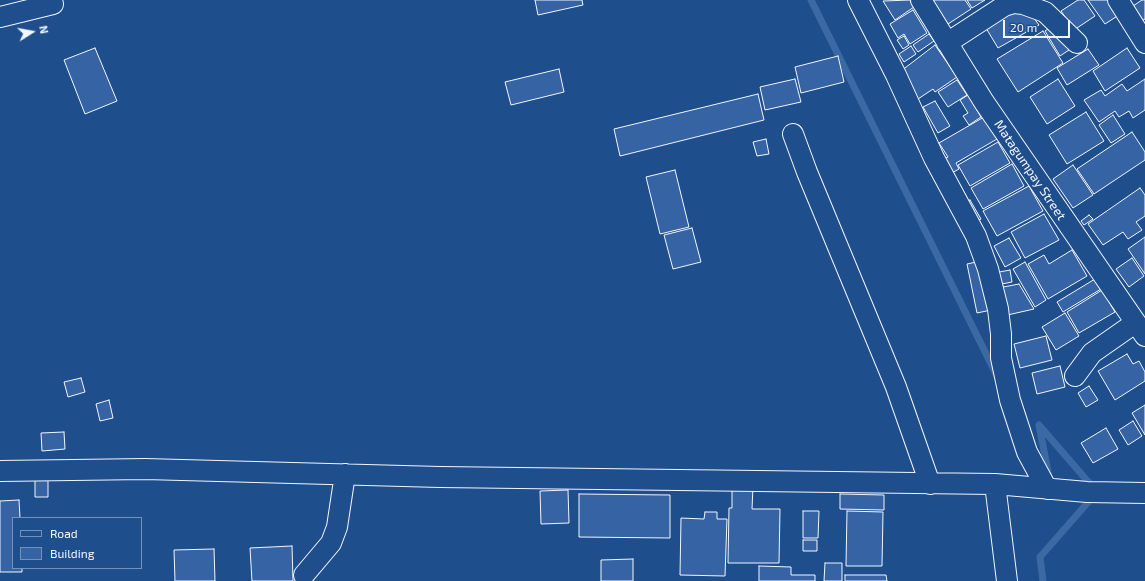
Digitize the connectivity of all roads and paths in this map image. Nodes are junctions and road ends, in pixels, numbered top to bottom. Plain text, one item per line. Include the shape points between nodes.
1 (858, 0) edge
2 (921, 0) edge
3 (1118, 0) edge
4 (53, 4) dead end
5 (0, 17) edge
6 (947, 43) junction
7 (1077, 43) dead end
8 (1145, 43) edge
9 (793, 134) dead end
10 (1140, 330) edge
11 (1075, 376) dead end
12 (0, 471) edge
13 (345, 474) junction
14 (930, 484) junction
15 (994, 484) junction
16 (1047, 489) junction
17 (1145, 493) edge
18 (304, 575) dead end
19 (1007, 581) edge

1 - 16 street via 896,74 934,158 976,236 998,309 1001,358 1010,400 1027,452
2 - 6 street, Matagumpay Street
3 - 8 street
4 - 5 street
6 - 7 street via 1004,6 1014,3 1045,12
6 - 10 street, Matagumpay Street via 984,102
9 - 14 street via 896,387
10 - 11 street via 1092,353
12 - 13 street via 145,469
13 - 14 street
13 - 18 street via 337,527 331,543
14 - 15 street
15 - 16 street
15 - 19 street
16 - 17 street

